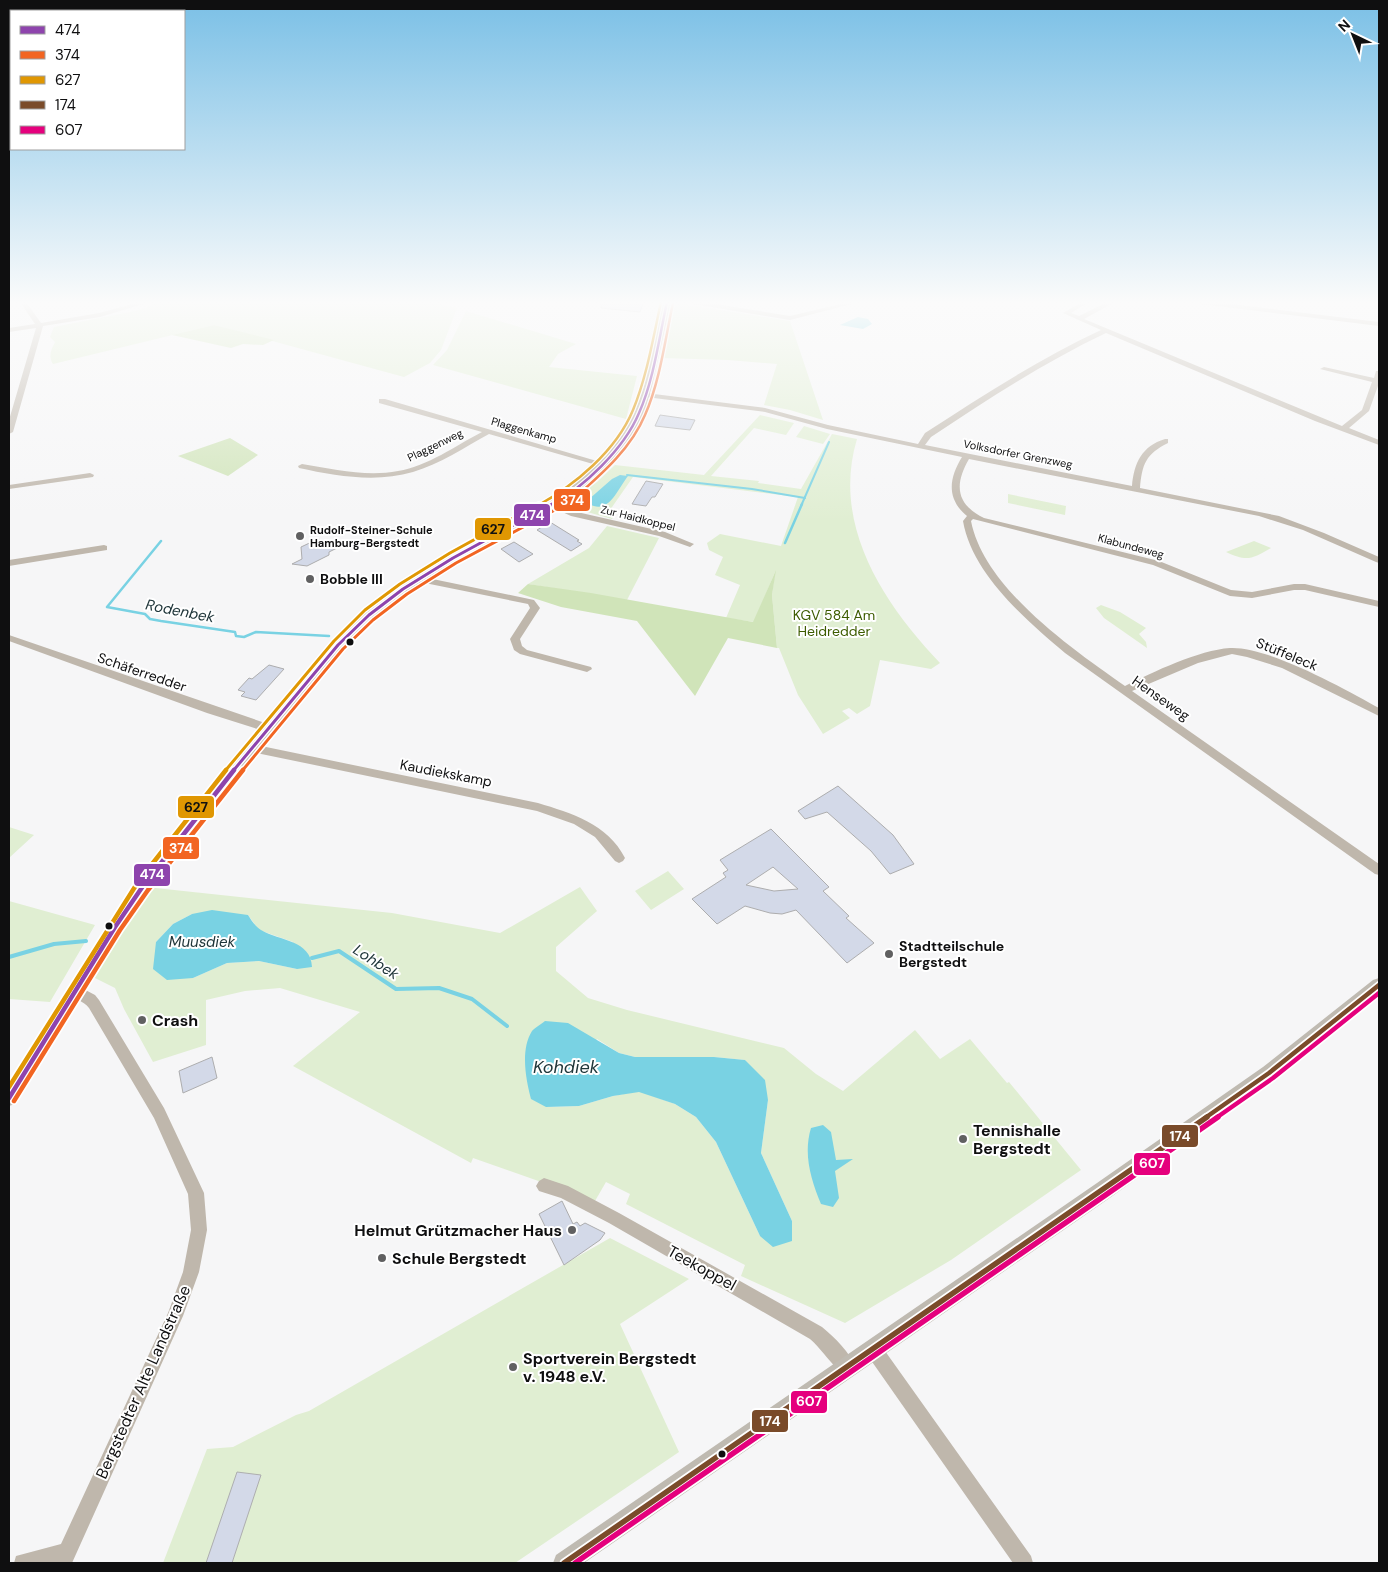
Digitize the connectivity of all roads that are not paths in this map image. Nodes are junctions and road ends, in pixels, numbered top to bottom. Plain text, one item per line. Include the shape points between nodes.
1 (26, 375) edge
2 (650, 375) edge
3 (1023, 375) edge
4 (1215, 375) edge
5 (1332, 375) edge
6 (1361, 375) edge
7 (1378, 378) edge
8 (1331, 379) dead end
9 (646, 395) junction
10 (382, 401) dead end
11 (1342, 429) junction
12 (9, 432) edge
13 (487, 432) junction
14 (1165, 440) dead end
15 (1379, 443) edge
16 (921, 446) junction
17 (967, 456) junction
18 (603, 464) junction
19 (302, 466) dead end
20 (90, 475) dead end
21 (9, 487) edge
22 (1136, 490) junction
23 (552, 504) junction
24 (971, 516) junction
25 (690, 544) dead end
26 (104, 548) dead end
27 (1379, 560) edge
28 (9, 563) edge
29 (418, 579) junction
30 (1379, 604) edge
31 (9, 638) edge
32 (587, 669) dead end
33 (1125, 690) junction
34 (1379, 712) edge
35 (267, 728) junction
36 (251, 748) junction
37 (619, 858) dead end
38 (1379, 870) edge
39 (1379, 985) edge
40 (76, 991) junction
41 (9, 1098) edge
42 (544, 1186) dead end
43 (874, 1350) junction
44 (848, 1368) junction
45 (64, 1558) edge
46 (23, 1563) edge
47 (564, 1563) edge
48 (1024, 1563) edge

1 - 12 street
2 - 9 main road
3 - 16 street via 928,435
4 - 11 street
5 - 8 street
6 - 7 street
7 - 11 street via 1365,411
9 - 16 street, Volksdorfer Grenzweg via 765,410 827,427
9 - 18 main road via 626,436
10 - 13 street, Plaggenkamp
11 - 15 street
13 - 18 street, Plaggenkamp
13 - 19 street, Plaggenweg via 428,463 392,474 359,475
14 - 22 street via 1151,448 1138,468
16 - 17 street, Volksdorfer Grenzweg
17 - 22 street, Volksdorfer Grenzweg
17 - 24 street via 955,486 960,506
18 - 23 main road via 576,489
20 - 21 street
22 - 27 street, Volksdorfer Grenzweg via 1286,520
23 - 25 street, Zur Haidkoppel via 574,514 662,534
23 - 29 main road
24 - 30 street, Klabundeweg via 1156,563 1230,593 1252,595 1305,587
24 - 33 street, Henseweg via 967,526 971,539 1006,592 1049,635
26 - 28 street
29 - 32 street via 531,602 535,608 515,639 517,648
29 - 35 main road via 369,615 342,640
31 - 35 street, Schäferredder
33 - 34 street, Stüffeleck via 1218,653 1244,652 1308,676
33 - 38 street, Henseweg
35 - 36 main road
36 - 37 street, Kaudiekskamp via 538,807 578,821 599,834
36 - 40 main road via 143,886
39 - 43 main road via 1261,1078
40 - 41 main road
40 - 45 street, Bergstedter Alte Landstraße via 94,1004 159,1114 196,1193 199,1230 191,1272 175,1316
42 - 44 street, Teekoppel via 563,1191 614,1218 816,1333
43 - 44 main road
43 - 48 street
44 - 47 main road
45 - 46 street

